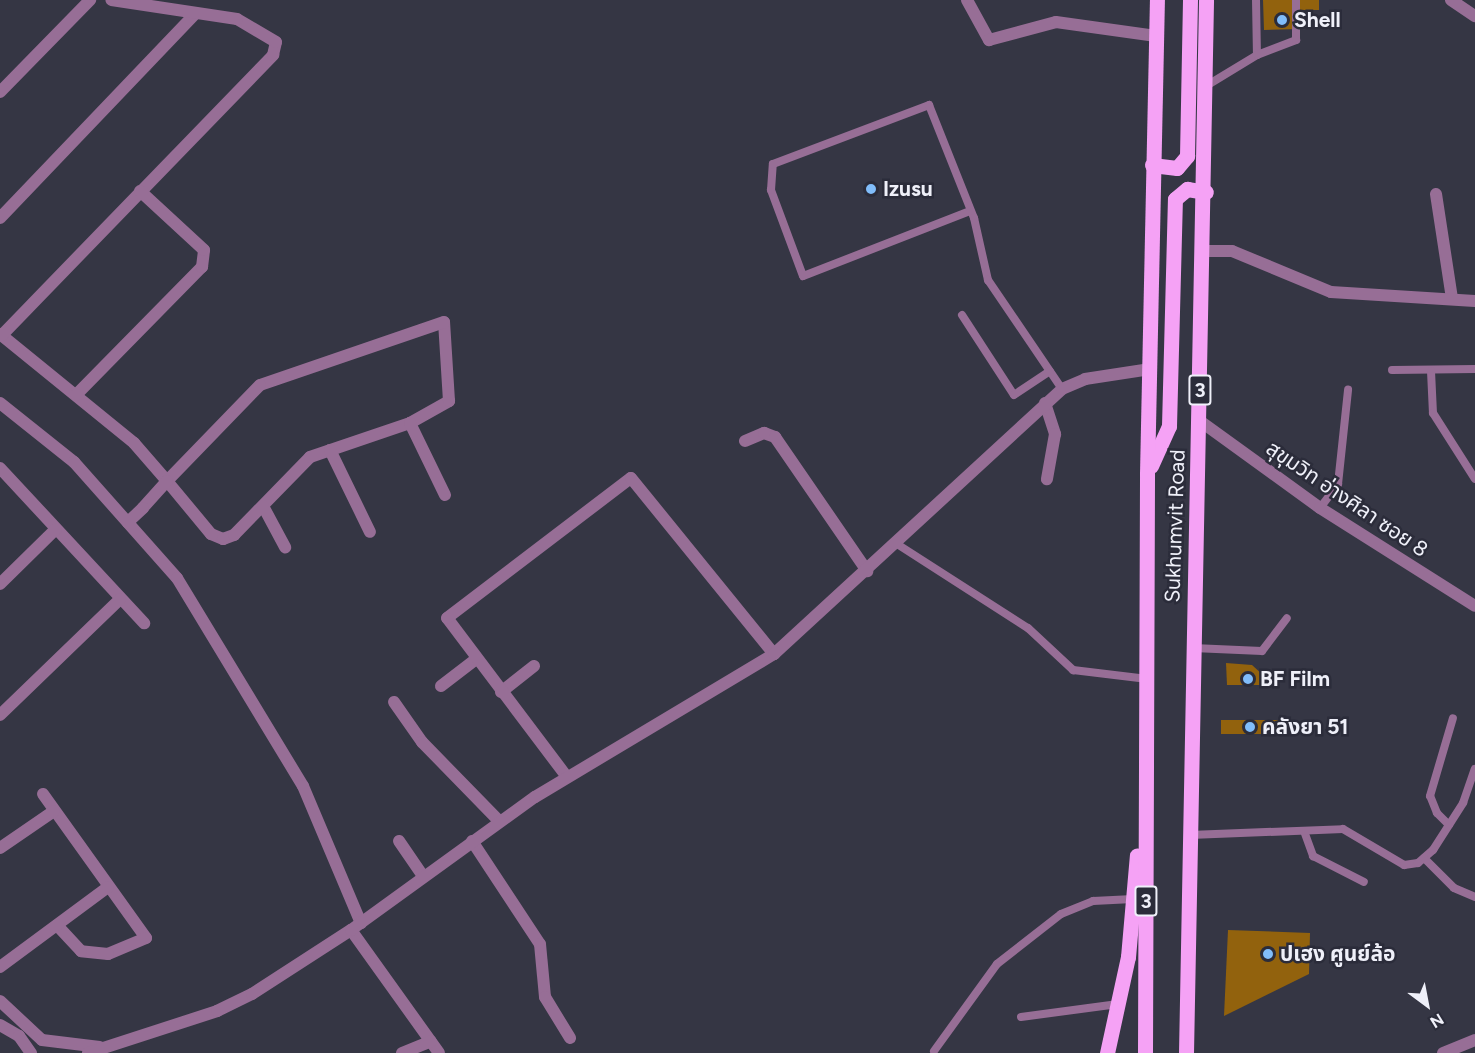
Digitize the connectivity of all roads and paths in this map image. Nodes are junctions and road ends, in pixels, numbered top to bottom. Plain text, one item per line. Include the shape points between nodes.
1 (90, 0) edge
2 (111, 0) edge
3 (967, 0) edge
4 (1157, 0) edge
5 (1190, 0) edge
6 (1206, 0) edge
7 (1256, 0) edge
8 (1296, 0) edge
9 (1451, 0) edge
10 (195, 14) junction
11 (1475, 16) edge
12 (1156, 36) junction
13 (1257, 55) junction
14 (1206, 86) junction
15 (0, 92) edge
16 (1152, 165) junction
17 (140, 191) junction
18 (1206, 192) junction
19 (1436, 194) dead end
20 (970, 211) junction
21 (0, 218) edge
22 (1204, 251) junction
23 (1452, 299) junction
24 (1475, 300) edge
25 (962, 315) dead end
26 (1, 334) edge
27 (1150, 369) junction
28 (1475, 369) edge
29 (1392, 370) dead end
30 (1050, 371) junction
31 (1431, 371) junction
32 (1062, 389) junction
33 (1348, 390) dead end
34 (76, 395) junction
35 (0, 403) edge
36 (1044, 403) junction
37 (1200, 421) junction
38 (410, 423) junction
39 (745, 441) dead end
40 (330, 450) junction
41 (0, 468) edge
42 (1147, 474) junction
43 (1047, 478) dead end
44 (1475, 479) edge
45 (167, 481) junction
46 (445, 495) dead end
47 (263, 506) junction
48 (1320, 508) junction
49 (125, 519) junction
50 (56, 529) junction
51 (370, 532) dead end
52 (897, 544) junction
53 (285, 548) dead end
54 (867, 572) junction
55 (0, 585) edge
56 (120, 599) junction
57 (1475, 606) edge
58 (1287, 618) dead end
59 (144, 624) dead end
60 (1193, 648) junction
61 (774, 654) junction
62 (476, 659) junction
63 (534, 666) dead end
64 (1147, 679) junction
65 (441, 687) dead end
66 (501, 692) junction
67 (394, 702) dead end
68 (0, 715) edge
69 (1453, 718) dead end
70 (1147, 749) junction
71 (1475, 769) edge
72 (567, 777) junction
73 (43, 795) dead end
74 (54, 811) junction
75 (499, 821) junction
76 (1449, 825) junction
77 (1305, 831) junction
78 (1190, 835) junction
79 (399, 841) dead end
80 (472, 841) junction
81 (0, 848) edge
82 (1424, 858) junction
83 (423, 876) junction
84 (1364, 882) dead end
85 (108, 887) junction
86 (1475, 897) edge
87 (1133, 898) junction
88 (57, 925) junction
89 (356, 926) junction
90 (0, 967) edge
91 (0, 1001) edge
92 (1119, 1004) junction
93 (1022, 1017) dead end
94 (0, 1025) edge
95 (570, 1038) dead end
96 (42, 1040) junction
97 (1475, 1040) edge
98 (431, 1041) junction
99 (111, 1048) junction
100 (934, 1051) dead end
101 (31, 1053) edge
102 (48, 1053) edge
103 (88, 1053) edge
104 (402, 1053) edge
105 (439, 1053) edge
106 (1107, 1053) edge
107 (1145, 1053) edge
108 (1186, 1053) edge
109 (1443, 1053) edge

1 - 15 street
2 - 10 street
3 - 12 street via 989,40 1056,22
4 - 12 main road, Sukhumvit Road / 3
5 - 16 main road via 1187,156 1177,168
6 - 14 main road, Sukhumvit Road / 3
7 - 13 lane
8 - 13 lane via 1296,40
9 - 11 street
10 - 17 street via 237,19 260,29 276,42 273,55
10 - 21 street
12 - 16 main road, Sukhumvit Road / 3
13 - 14 lane
14 - 18 main road, Sukhumvit Road / 3
16 - 27 main road, Sukhumvit Road / 3
17 - 26 street
17 - 34 street via 204,249 201,267
18 - 22 main road, Sukhumvit Road / 3
18 - 42 main road via 1188,189 1175,199 1169,426
19 - 23 street
20 - 20 lane via 929,105 773,164 771,190 803,276
20 - 30 lane via 988,280
22 - 23 street via 1232,251 1331,292
22 - 37 main road, Sukhumvit Road / 3
23 - 24 street
25 - 30 lane via 1014,395
26 - 34 street
27 - 32 street via 1085,379
27 - 42 main road, Sukhumvit Road / 3
28 - 31 lane
29 - 31 lane
30 - 32 lane
31 - 44 lane via 1433,413
32 - 36 street
33 - 48 lane via 1338,484
34 - 45 street via 134,443
35 - 49 street via 74,462
36 - 43 street via 1055,434
36 - 52 street
37 - 48 street, สุขุมวิท อ่างศิลา ซอย 8
37 - 60 main road, Sukhumvit Road / 3
38 - 40 street
38 - 45 street via 449,401 444,322 260,385
38 - 46 street
39 - 54 street via 764,433 775,437
40 - 47 street via 310,457
40 - 51 street
41 - 50 street
42 - 64 main road, Sukhumvit Road / 3
45 - 47 street via 211,534 223,539 234,535
45 - 49 street
47 - 53 street
48 - 57 street, สุขุมวิท อ่างศิลา ซอย 8
49 - 89 street via 188,593 303,786
50 - 55 street
50 - 56 street
52 - 54 street
52 - 64 lane via 1028,628 1073,670
54 - 61 street
56 - 59 street
56 - 68 street
58 - 60 lane via 1262,651
60 - 78 main road, Sukhumvit Road / 3
61 - 62 street via 631,478 447,618
61 - 72 street
62 - 65 street
62 - 66 street
63 - 66 street
64 - 70 main road, Sukhumvit Road / 3
66 - 72 street
67 - 75 street via 422,742
69 - 76 lane via 1430,796 1437,813
70 - 87 main road
70 - 107 main road, Sukhumvit Road / 3
71 - 76 lane
72 - 75 street
73 - 74 street
74 - 81 street
74 - 85 street
75 - 80 street
76 - 82 lane
77 - 78 lane
77 - 82 lane via 1344,829 1404,865
77 - 84 lane via 1313,856
78 - 108 main road, Sukhumvit Road / 3
79 - 83 street
80 - 83 street
80 - 95 street via 540,944 545,997
82 - 86 lane via 1454,888
83 - 89 street
85 - 88 street
85 - 88 street via 146,938 108,954 81,951
87 - 92 main road
87 - 100 lane via 1093,901 1061,914 997,964
88 - 90 street
89 - 98 street
89 - 99 street via 252,994
91 - 96 street
92 - 93 lane
92 - 106 main road
94 - 101 street via 18,1036
96 - 99 street
96 - 102 street
97 - 109 street
98 - 104 street
98 - 105 street
99 - 103 street

